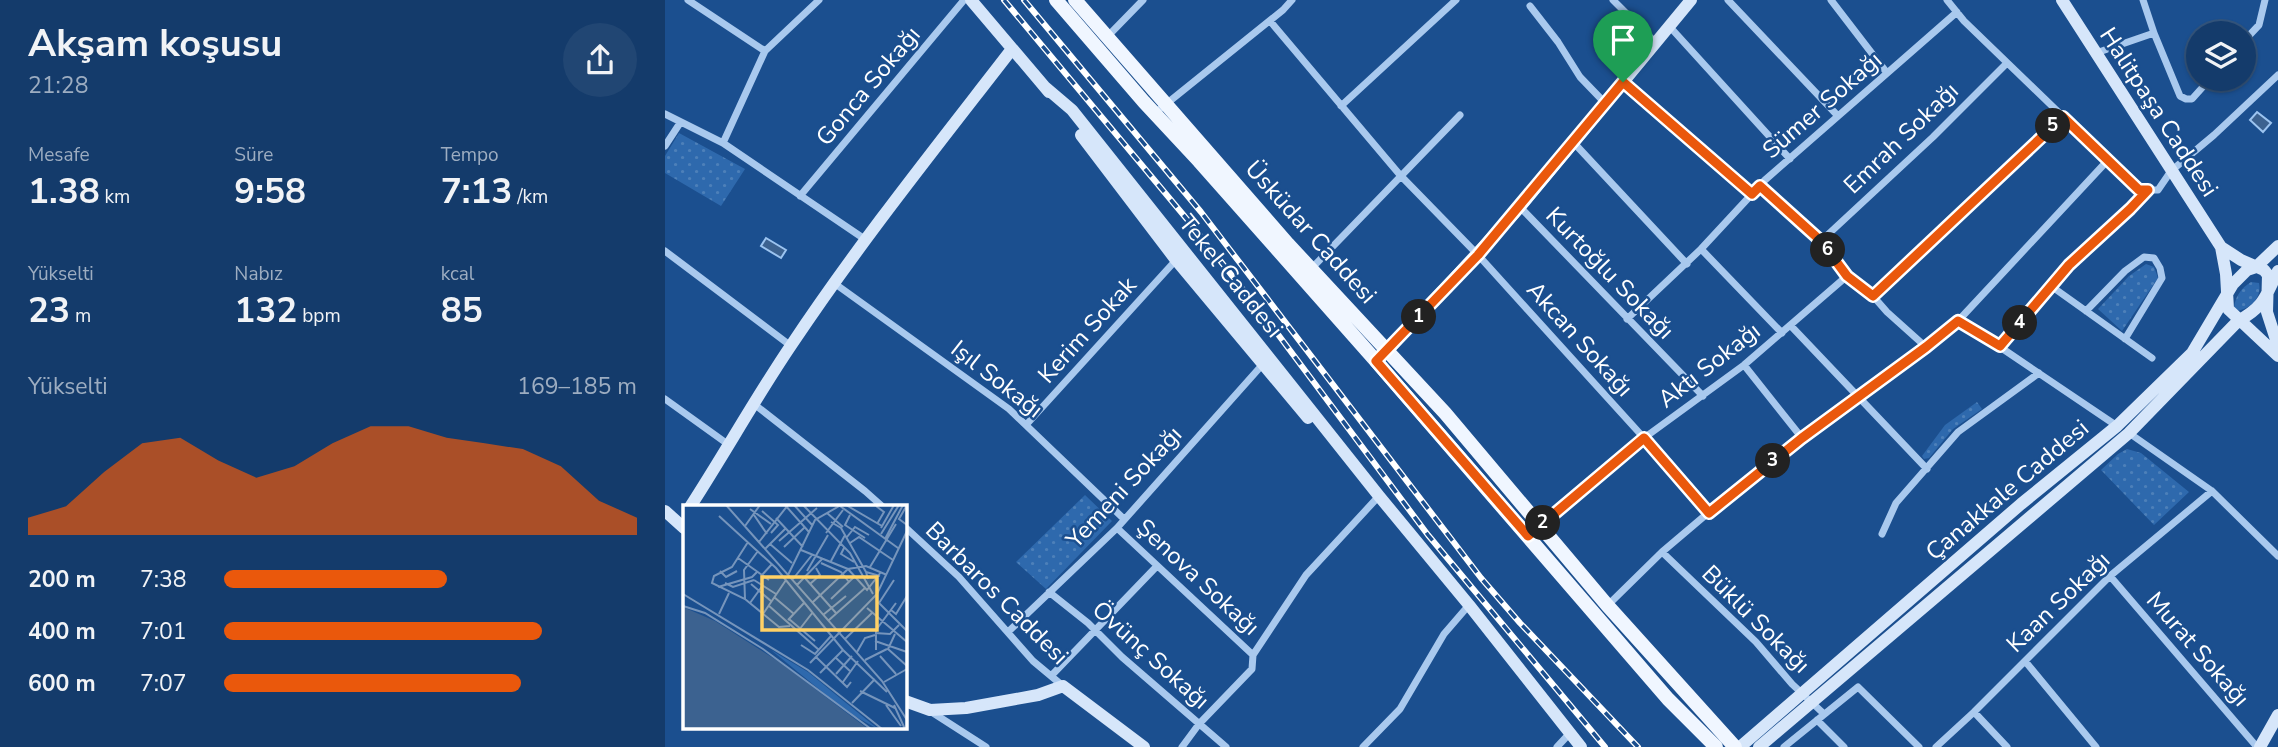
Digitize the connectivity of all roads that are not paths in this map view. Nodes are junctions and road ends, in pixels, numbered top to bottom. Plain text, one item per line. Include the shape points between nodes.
1 (688, 0) edge
2 (819, 0) edge
3 (964, 0) edge
4 (971, 0) edge
5 (1056, 0) edge
6 (1075, 0) edge
7 (1143, 0) edge
8 (1293, 0) edge
9 (1456, 0) edge
10 (1613, 0) edge
11 (1691, 0) edge
12 (1728, 0) edge
13 (1831, 0) edge
14 (1947, 0) edge
15 (2062, 0) edge
16 (2143, 0) edge
17 (2265, 0) edge
18 (1530, 6) dead end
19 (1957, 12) junction
20 (1270, 21) junction
21 (1669, 27) junction
22 (2256, 28) edge
23 (2154, 33) junction
24 (1107, 37) junction
25 (1656, 43) junction
26 (1012, 49) junction
27 (765, 51) junction
28 (2096, 53) junction
29 (2007, 63) junction
30 (1887, 73) junction
31 (2278, 75) edge
32 (1623, 82) junction
33 (1045, 88) junction
34 (2199, 91) edge
35 (1166, 103) junction
36 (1606, 104) junction
37 (1341, 106) junction
38 (1155, 113) junction
39 (665, 114) edge
40 (1460, 115) dead end
41 (1838, 116) junction
42 (2063, 117) junction
43 (680, 123) junction
44 (723, 143) junction
45 (1574, 143) junction
46 (665, 146) edge
47 (1790, 159) junction
48 (2108, 160) junction
49 (2171, 171) junction
50 (1400, 175) junction
51 (1760, 186) junction
52 (2148, 190) junction
53 (1752, 194) junction
54 (800, 196) junction
55 (1520, 207) junction
56 (866, 240) junction
57 (1821, 241) junction
58 (2278, 246) edge
59 (2221, 247) junction
60 (1702, 249) junction
61 (665, 251) edge
62 (1478, 255) junction
63 (1176, 260) junction
64 (1687, 264) junction
65 (2256, 267) junction
66 (1311, 269) junction
67 (2278, 271) edge
68 (1847, 276) junction
69 (834, 283) junction
70 (2052, 286) junction
71 (1873, 296) junction
72 (2228, 296) junction
73 (2266, 296) junction
74 (2085, 311) junction
75 (1627, 319) junction
76 (1958, 321) junction
77 (2238, 321) junction
78 (1791, 326) junction
79 (1782, 333) junction
80 (2125, 339) junction
81 (791, 346) junction
82 (2000, 346) junction
83 (2278, 346) edge
84 (1926, 347) junction
85 (1388, 350) junction
86 (2278, 356) edge
87 (2152, 358) dead end
88 (1376, 361) junction
89 (1263, 364) junction
90 (1744, 365) junction
91 (2039, 373) junction
92 (1703, 396) junction
93 (1857, 397) junction
94 (665, 399) edge
95 (754, 404) junction
96 (1026, 425) junction
97 (2117, 426) junction
98 (2129, 433) junction
99 (1644, 438) junction
100 (1802, 438) junction
101 (729, 446) junction
102 (1927, 469) junction
103 (2212, 491) junction
104 (1379, 496) junction
105 (691, 505) edge
106 (881, 505) edge
107 (665, 511) edge
108 (1709, 513) junction
109 (1124, 519) junction
110 (683, 523) edge
111 (1541, 525) junction
112 (1117, 528) junction
113 (907, 529) edge
114 (1882, 534) dead end
115 (1528, 536) junction
116 (1662, 552) junction
117 (2278, 556) edge
118 (1157, 566) junction
119 (2110, 576) junction
120 (1049, 592) junction
121 (1469, 605) junction
122 (1607, 605) junction
123 (1095, 630) junction
124 (1008, 632) junction
125 (1253, 655) junction
126 (2025, 661) junction
127 (1055, 683) junction
128 (907, 702) edge
129 (930, 710) junction
130 (1974, 712) junction
131 (1823, 713) junction
132 (2278, 715) edge
133 (1817, 720) junction
134 (1199, 724) junction
135 (1570, 733) junction
136 (986, 747) edge
137 (1144, 747) edge
138 (1182, 747) edge
139 (1226, 747) edge
140 (1363, 747) edge
141 (1557, 747) edge
142 (1581, 747) edge
143 (1716, 747) edge
144 (1737, 747) edge
145 (1759, 747) edge
146 (1784, 747) edge
147 (1844, 747) edge
148 (1919, 747) edge
149 (1936, 747) edge
150 (2007, 747) edge
151 (2096, 747) edge
152 (2258, 747) edge

1 - 27 street
2 - 27 street
3 - 54 street, Gonca Sokağı
4 - 26 street, Tekel Caddesi
5 - 38 main road, Üsküdar Caddesi
6 - 24 main road, Üsküdar Caddesi
7 - 24 street
8 - 20 street
9 - 37 street
10 - 25 street
11 - 21 street
12 - 41 street
13 - 30 street
14 - 19 street
15 - 28 street, Halitpaşa Caddesi
16 - 23 street
17 - 22 street
18 - 36 street via 1580,77
19 - 29 street
19 - 30 street, Sümer Sokağı
20 - 35 street
20 - 37 street, Akcan Sokağı
21 - 25 street
21 - 47 street
23 - 28 street
23 - 34 street via 2180,96 2192,99
24 - 35 main road, Üsküdar Caddesi
25 - 32 street
26 - 33 street, Tekel Caddesi
26 - 56 street
27 - 44 street
28 - 49 street, Halitpaşa Caddesi
29 - 42 street
29 - 57 street, Emrah Sokağı
30 - 41 street, Sümer Sokağı
31 - 49 street
32 - 36 street
32 - 53 street
33 - 63 street, Tekel Caddesi
33 - 104 street, Tekel Caddesi via 1072,110
35 - 38 street
35 - 66 main road, Üsküdar Caddesi
36 - 45 street
37 - 50 street, Akcan Sokağı
38 - 88 main road, Üsküdar Caddesi
39 - 43 street
40 - 50 street
41 - 47 street, Sümer Sokağı
42 - 48 street
42 - 71 street
43 - 44 street
43 - 46 street
44 - 54 street
45 - 55 street
45 - 64 street
47 - 51 street, Sümer Sokağı
48 - 52 street via 2139,190
48 - 76 street
49 - 52 street via 2158,190
49 - 59 street, Halitpaşa Caddesi
50 - 62 street, Akcan Sokağı
50 - 66 street
51 - 53 street, Sümer Sokağı
51 - 57 street
52 - 70 street
53 - 60 street, Sümer Sokağı
54 - 56 street
55 - 62 street
55 - 75 street, Kurtoğlu Sokağı
56 - 69 street
57 - 68 street
58 - 65 street, Çanakkale Caddesi
59 - 65 street
59 - 72 street
60 - 64 street, Sümer Sokağı
60 - 79 street
61 - 81 street
62 - 85 street
62 - 99 street, Akcan Sokağı
63 - 89 street, Tekel Caddesi
63 - 96 street, Kerim Sokak
64 - 75 street, Sümer Sokağı
65 - 72 street, Çanakkale Caddesi via 2233,284
65 - 73 street via 2268,275
66 - 85 main road, Üsküdar Caddesi
67 - 73 street, Çanakkale Caddesi
68 - 71 street
68 - 78 street, Aktı Sokağı
69 - 81 street
69 - 96 street, Işıl Sokağı
70 - 74 street
70 - 82 street
71 - 84 street
72 - 77 street via 2228,309
72 - 97 street, Çanakkale Caddesi via 2192,353
73 - 77 street, Çanakkale Caddesi via 2256,312
73 - 83 street
74 - 80 street
74 - 80 street via 2125,271 2144,257 2154,258 2162,278
75 - 92 street, Kurtoğlu Sokağı
76 - 82 street
76 - 84 street
77 - 86 street
77 - 98 street, Çanakkale Caddesi
78 - 79 street, Aktı Sokağı
78 - 93 street
79 - 90 street, Aktı Sokağı
80 - 87 street
81 - 95 street
82 - 91 street
84 - 93 street
85 - 88 main road
85 - 111 main road, Üsküdar Caddesi
88 - 115 main road, Üsküdar Caddesi
89 - 104 street, Tekel Caddesi
89 - 109 street, Yemeni Sokağı
90 - 92 street, Aktı Sokağı
90 - 100 street
91 - 97 street
91 - 102 street via 1958,432
92 - 99 street, Aktı Sokağı
93 - 100 street
93 - 102 street
94 - 101 street
95 - 101 street
95 - 106 street
96 - 109 street, Işıl Sokağı
97 - 144 street, Çanakkale Caddesi
98 - 103 street
98 - 145 street, Çanakkale Caddesi
99 - 108 street, Akcan Sokağı
99 - 111 street, Aktı Sokağı
100 - 108 street
101 - 105 street
102 - 114 street via 1896,503
103 - 117 street
103 - 119 street, Kaan Sokağı
104 - 121 street, Tekel Caddesi
104 - 125 street via 1306,575
107 - 110 street
108 - 116 street
109 - 112 street, Yemeni Sokağı
111 - 115 street, Aktı Sokağı
111 - 122 main road, Üsküdar Caddesi
112 - 118 street, Şenova Sokağı
112 - 120 street, Yemeni Sokağı
113 - 124 street, Barbaros Caddesi
115 - 143 main road, Üsküdar Caddesi via 1668,699
116 - 122 street
116 - 131 street, Büklü Sokağı
118 - 123 street
118 - 125 street, Şenova Sokağı
119 - 126 street, Kaan Sokağı
119 - 152 street, Murat Sokağı
120 - 123 street, Övünç Sokağı
120 - 124 street, Yemeni Sokağı
121 - 135 street, Tekel Caddesi
121 - 140 street via 1444,634 1400,709
122 - 144 main road, Üsküdar Caddesi
123 - 127 street
123 - 134 street, Övünç Sokağı
124 - 127 street, Barbaros Caddesi
125 - 134 street via 1252,669
126 - 130 street, Kaan Sokağı
126 - 151 street
127 - 129 street via 1038,695
127 - 137 street
128 - 129 street
129 - 136 street
130 - 149 street, Kaan Sokağı
130 - 150 street
131 - 133 street
131 - 148 street via 1858,687
132 - 152 street
133 - 146 street
133 - 147 street
134 - 138 street
134 - 139 street, Övünç Sokağı
135 - 141 street
135 - 142 street, Tekel Caddesi

